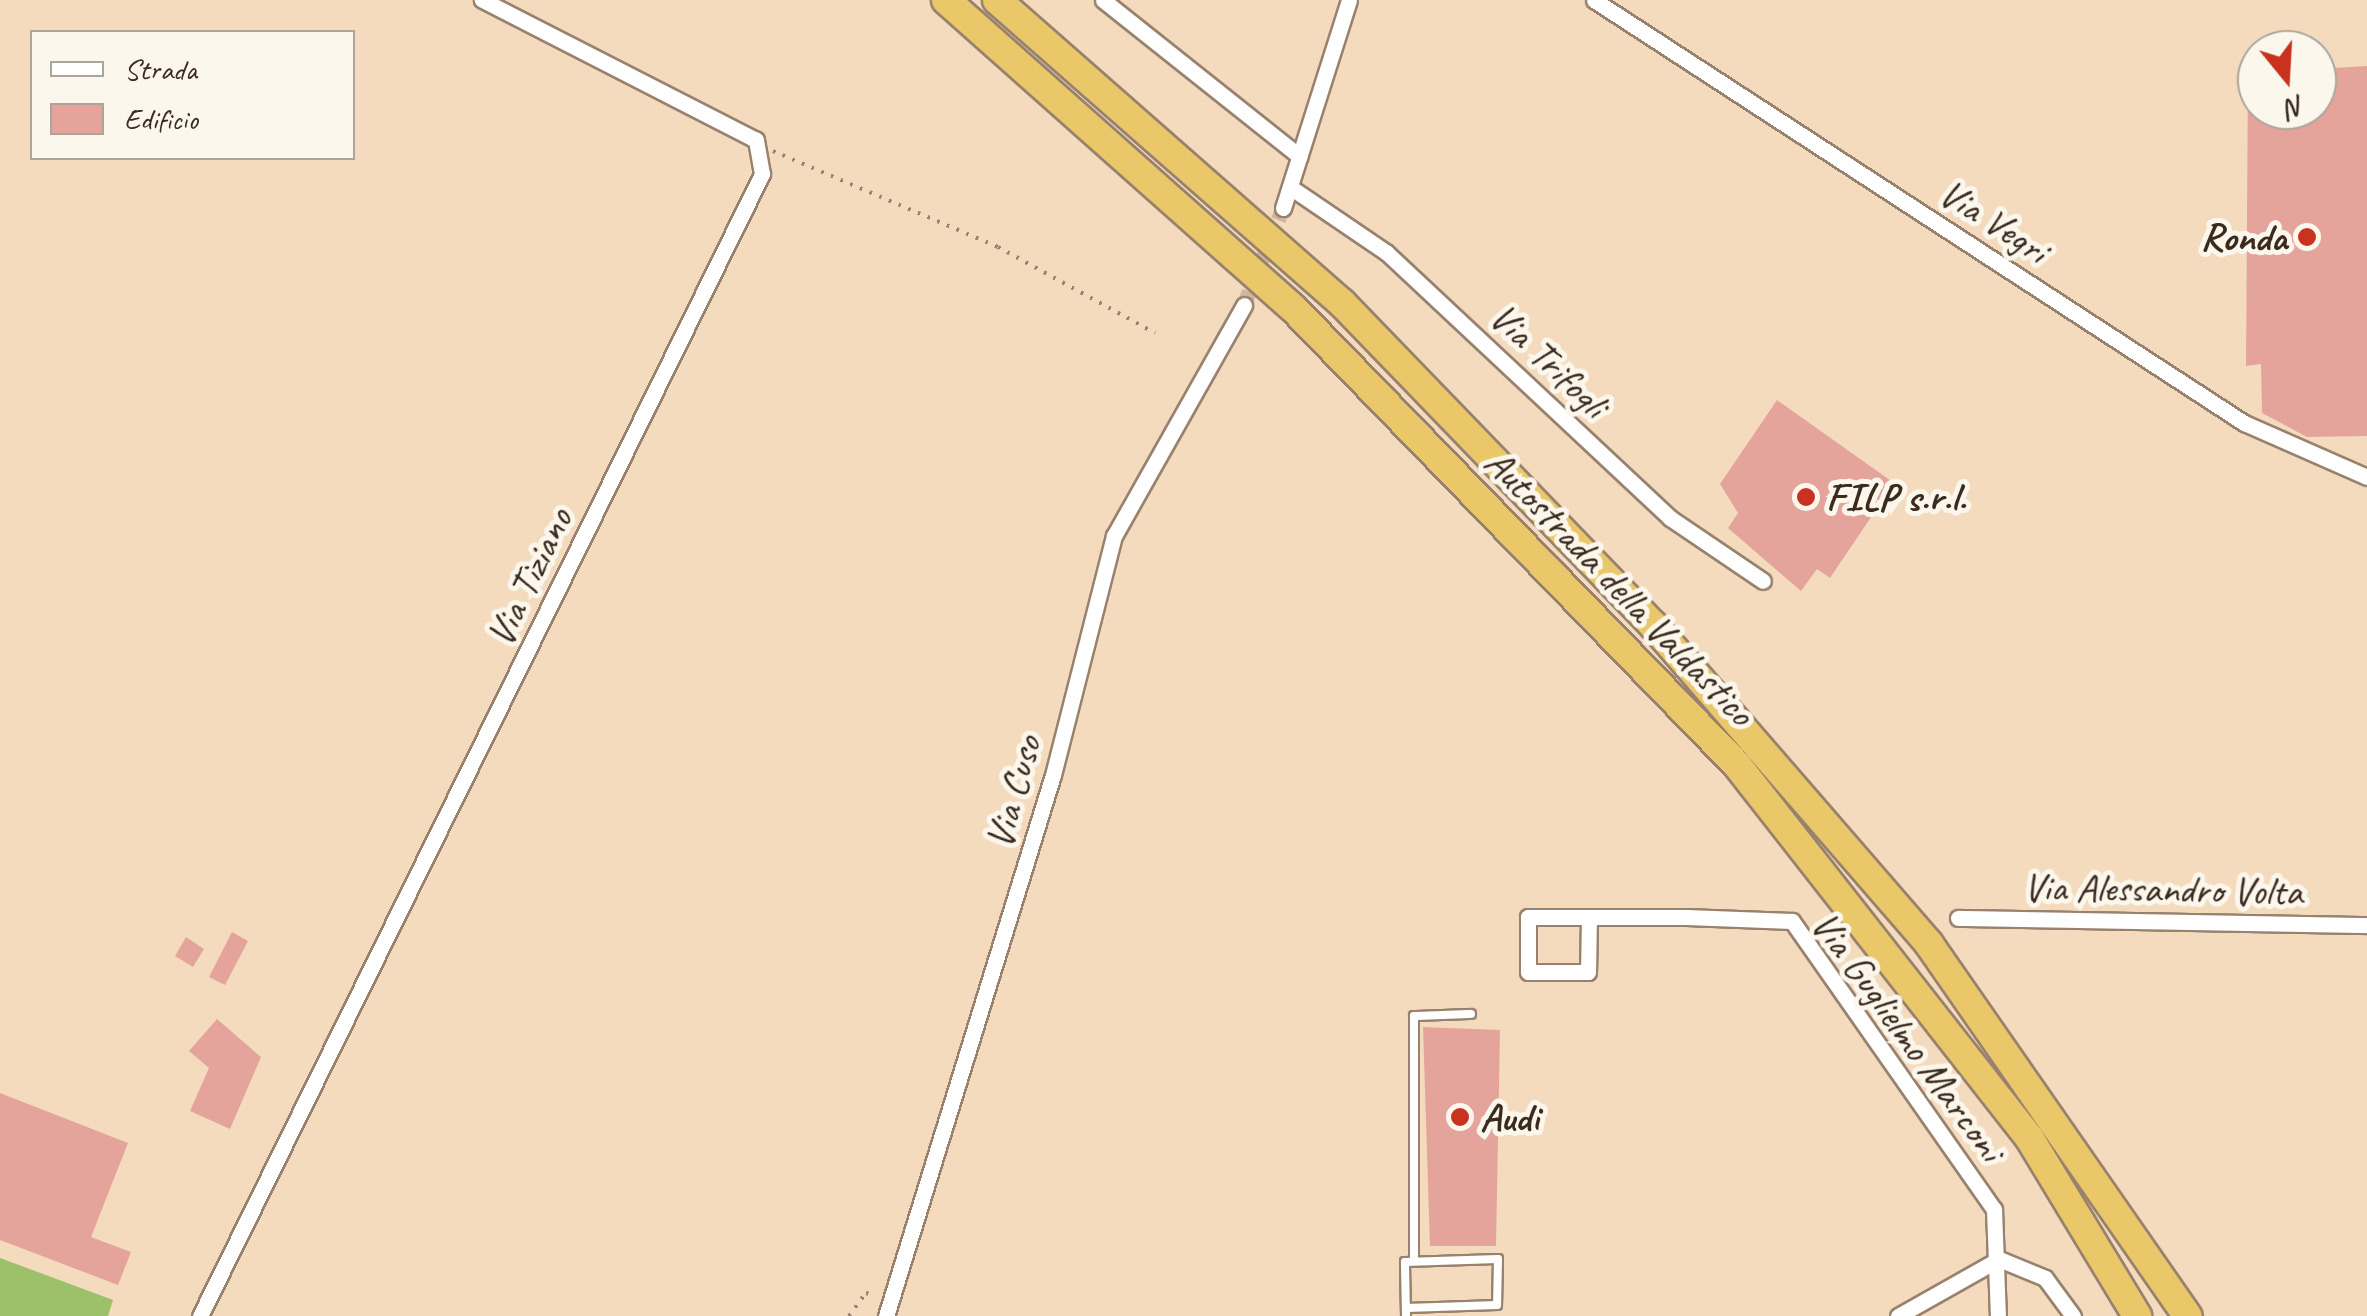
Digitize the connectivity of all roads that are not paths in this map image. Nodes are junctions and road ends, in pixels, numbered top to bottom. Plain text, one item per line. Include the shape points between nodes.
1 (482, 0) edge
2 (946, 0) edge
3 (997, 0) edge
4 (1102, 0) edge
5 (1349, 0) edge
6 (1594, 0) edge
7 (1300, 156) junction
8 (1290, 187) junction
9 (1284, 208) tunnel mouth
10 (1244, 305) tunnel mouth
11 (2367, 478) edge
12 (1763, 582) dead end
13 (1588, 918) junction
14 (1958, 918) dead end
15 (2367, 925) edge
16 (1470, 1014) dead end
17 (1999, 1260) junction
18 (1414, 1261) junction
19 (886, 1308) edge
20 (1406, 1312) edge
21 (200, 1316) edge
22 (1898, 1316) edge
23 (1998, 1316) edge
24 (2073, 1316) edge
25 (2138, 1316) edge
26 (2188, 1316) edge

1 - 21 street, Via Tiziano via 735,128 763,153 758,185
2 - 25 highway, Autostrada della Valdastico via 1292,307 1737,766 2030,1139
3 - 26 highway, Autostrada della Valdastico via 1342,302 1762,748 1929,944
4 - 7 street
5 - 7 street
6 - 11 street, Via Vegri via 2244,423
7 - 8 street
8 - 9 street
8 - 12 street, Via Trifogli via 1388,252 1670,518
10 - 19 street, Via Cuso via 1114,536 1015,904
13 - 13 street, Via Guglielmo Marconi via 1528,917 1528,972 1588,972
13 - 17 street, Via Guglielmo Marconi via 1792,922 1994,1209
14 - 15 street, Via Alessandro Volta
16 - 18 lane via 1414,1016
17 - 22 street
17 - 23 street, Via Guglielmo Marconi
17 - 24 street via 2046,1278
18 - 20 lane via 1405,1262
18 - 20 lane via 1498,1258 1497,1305

